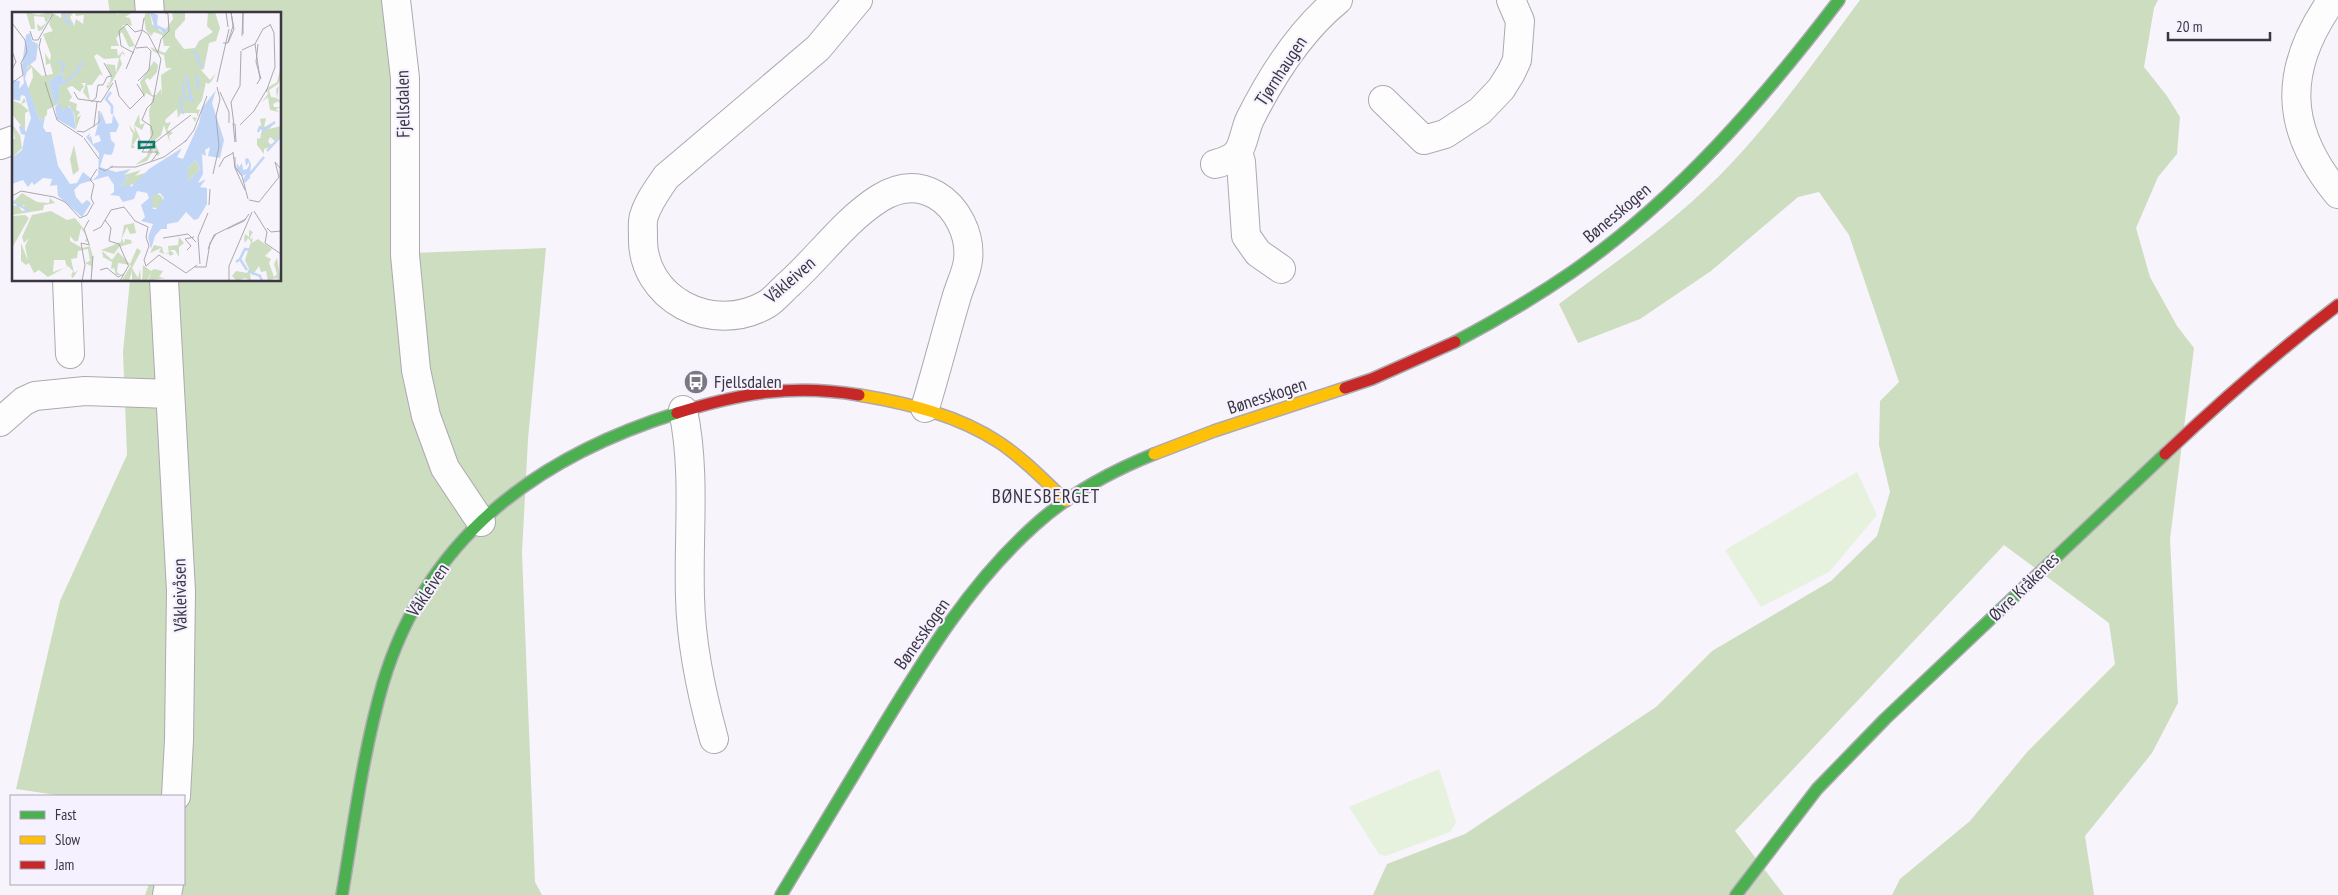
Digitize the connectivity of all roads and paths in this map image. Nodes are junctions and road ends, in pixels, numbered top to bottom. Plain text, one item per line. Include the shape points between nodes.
1 (396, 0) edge
2 (858, 0) edge
3 (1338, 0) edge
4 (1511, 0) edge
5 (1840, 0) edge
6 (2332, 0) edge
7 (1383, 100) dead end
8 (12, 141) edge
9 (0, 146) edge
10 (2338, 194) edge
11 (1281, 269) dead end
12 (67, 281) edge
13 (164, 281) edge
14 (2338, 305) edge
15 (70, 354) dead end
16 (170, 394) junction
17 (924, 408) junction
18 (684, 410) junction
19 (0, 422) edge
20 (1066, 501) junction
21 (481, 522) junction
22 (714, 739) dead end
23 (176, 795) edge
24 (342, 895) edge
25 (781, 895) edge
26 (1736, 895) edge

1 - 21 street, Fjellsdalen via 405,78 405,255 416,370 426,416 445,468
2 - 17 street, Våkleiven via 818,48 666,177 644,217 642,253 653,279 684,307 702,314 723,316 748,312 767,303 806,269 861,211 881,197 903,188 931,192 945,200 963,226 968,260
3 - 11 street, Tjørnhaugen via 1285,59 1226,158 1241,162 1246,236 1258,253
4 - 7 street via 1520,21 1517,60 1501,89 1480,111 1445,134 1424,140
5 - 20 main road, Bønesskogen via 1786,69 1686,177 1635,224 1524,306 1478,333 1375,378 1158,452
6 - 10 street via 2308,38 2296,87 2298,124 2314,162
8 - 9 street
12 - 15 street
13 - 16 street, Våkleivåsen
14 - 26 main road, Øvre Kråkenes via 2222,400 1885,719 1817,789
16 - 19 street via 85,391 35,396 24,400
16 - 23 street, Våkleivåsen via 181,591
17 - 18 main road, Våkleiven via 868,396 766,390
17 - 20 main road, Våkleiven via 990,437 1030,466
18 - 21 main road, Våkleiven via 562,461 517,490
18 - 22 street via 690,468 692,641
20 - 25 main road, Bønesskogen via 1026,532 996,564 935,644
21 - 24 main road, Våkleiven via 418,599 383,681 367,739

